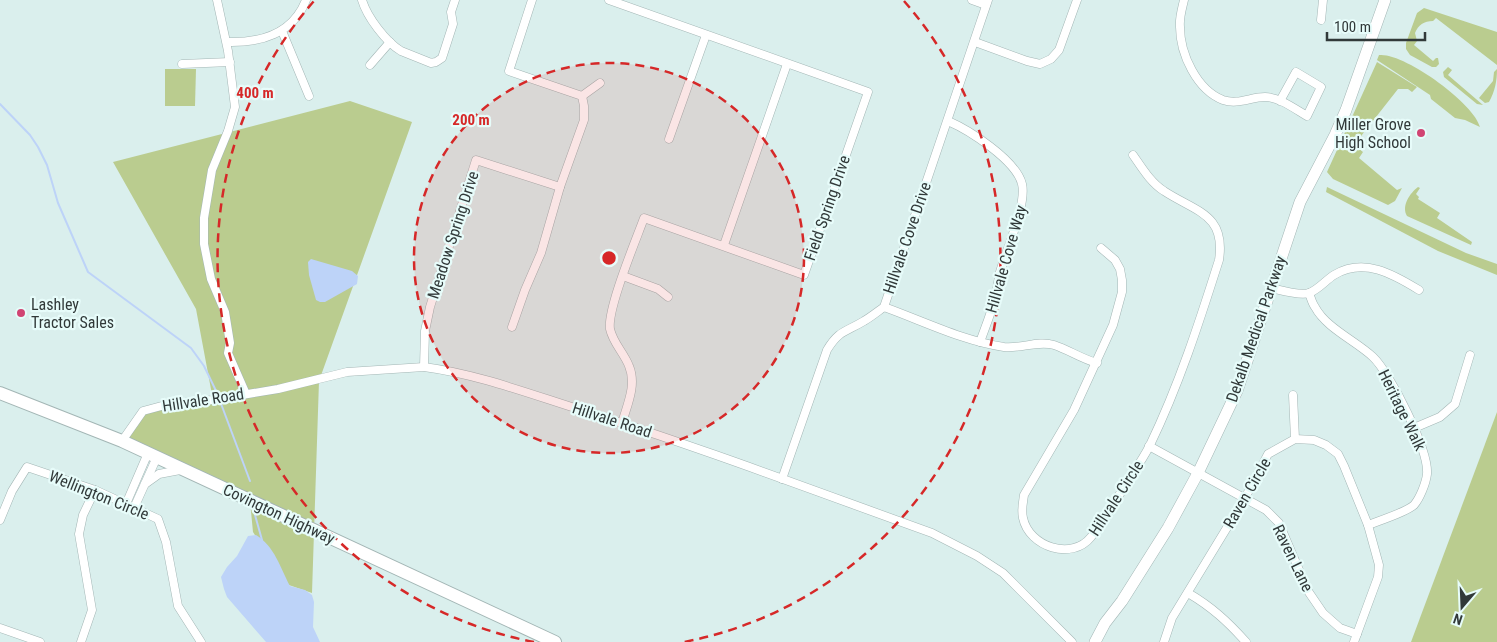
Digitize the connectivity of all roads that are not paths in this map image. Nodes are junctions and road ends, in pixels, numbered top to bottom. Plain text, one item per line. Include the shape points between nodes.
1 (217, 0) edge
2 (306, 0) edge
3 (362, 0) edge
4 (455, 0) edge
5 (532, 0) edge
6 (609, 0) edge
7 (972, 0) edge
8 (1077, 0) edge
9 (1184, 0) edge
10 (1323, 0) edge
11 (1385, 0) edge
12 (987, 2) edge
13 (1321, 20) dead end
14 (282, 31) junction
15 (706, 35) junction
16 (227, 42) junction
17 (390, 42) junction
18 (975, 42) junction
19 (230, 62) junction
20 (182, 64) dead end
21 (370, 64) dead end
22 (787, 64) junction
23 (600, 83) dead end
24 (309, 96) dead end
25 (582, 96) junction
26 (1280, 101) junction
27 (948, 121) junction
28 (669, 139) dead end
29 (1133, 156) dead end
30 (560, 187) junction
31 (724, 245) junction
32 (1101, 248) dead end
33 (623, 276) junction
34 (1271, 288) junction
35 (1419, 290) dead end
36 (1308, 293) junction
37 (668, 297) dead end
38 (884, 307) junction
39 (512, 327) dead end
40 (980, 342) junction
41 (1470, 355) dead end
42 (1097, 363) junction
43 (424, 367) junction
44 (0, 393) edge
45 (246, 394) junction
46 (1293, 395) dead end
47 (622, 422) junction
48 (1414, 428) junction
49 (1295, 439) junction
50 (122, 441) junction
51 (1149, 446) junction
52 (152, 455) junction
53 (184, 470) junction
54 (1198, 473) junction
55 (782, 479) junction
56 (144, 486) junction
57 (95, 490) junction
58 (1245, 498) junction
59 (126, 504) junction
60 (134, 508) junction
61 (0, 520) edge
62 (1368, 524) junction
63 (1188, 593) junction
64 (0, 628) edge
65 (1355, 638) edge
66 (40, 642) edge
67 (81, 642) edge
68 (201, 642) edge
69 (555, 642) edge
70 (1072, 642) edge
71 (1095, 642) edge
72 (1164, 642) edge
73 (1246, 642) edge

1 - 16 street
2 - 14 street via 290,25
3 - 17 street
4 - 17 street via 451,12 453,24 442,58 436,62 431,63 400,50
5 - 25 street via 509,71
6 - 15 street, Field Spring Drive
7 - 12 street
8 - 18 street via 1059,50 1051,60 1040,64 1027,61
9 - 26 street via 1180,26 1184,51 1195,75 1205,86 1214,95 1232,102 1264,97
10 - 13 street
11 - 34 main road, Dekalb Medical Parkway via 1346,110 1300,202
12 - 18 street, Hillvale Cove Drive
14 - 16 street via 246,42
14 - 24 street
15 - 22 street, Field Spring Drive
15 - 28 street
16 - 19 street
17 - 21 street
18 - 27 street, Hillvale Cove Drive
19 - 20 street
19 - 45 street via 235,107 212,170 204,218 204,244 211,279 225,312 230,344 228,353
22 - 31 street
22 - 31 street, Field Spring Drive via 868,92 862,111 804,274
23 - 25 street
25 - 30 street via 584,120
26 - 26 street via 1296,72 1321,87 1308,116
27 - 38 street, Hillvale Cove Drive
27 - 40 street, Hillvale Cove Way via 962,127 1001,157 1022,183 1024,197 999,275 996,298
29 - 51 street, Hillvale Circle via 1163,190 1213,222 1220,234 1221,247 1187,359
30 - 39 street via 544,245
30 - 43 street, Meadow Spring Drive via 476,160 430,307 425,331
31 - 33 street, Field Spring Drive via 644,218
32 - 42 street, Hillvale Circle via 1120,269 1122,292
33 - 37 street via 658,289
33 - 47 street, Field Spring Drive via 611,310 610,328 629,366 633,383
34 - 36 street
34 - 54 main road, Dekalb Medical Parkway via 1237,392
35 - 36 street via 1378,269 1356,267 1335,274
36 - 48 street, Heritage Walk via 1315,309 1382,368
38 - 40 street
38 - 55 street, Hillvale Cove Drive via 864,322 843,331 827,350
40 - 42 street via 1007,347 1039,343 1054,345
41 - 48 street via 1455,404 1440,417
42 - 51 street, Hillvale Circle via 1074,410 1024,495 1023,520 1034,537 1045,545 1066,550 1084,545 1107,516
43 - 45 street, Hillvale Road via 347,372
43 - 47 street, Hillvale Road via 497,383
44 - 50 main road, Covington Highway
45 - 50 street, Hillvale Road via 169,404 143,411
46 - 49 street
47 - 55 street, Hillvale Road
48 - 62 street, Heritage Walk via 1425,457 1427,474 1422,490 1413,506
49 - 58 street, Raven Circle via 1268,454
49 - 62 street via 1314,440 1338,454
50 - 52 main road, Covington Highway
51 - 54 street, Raven Lane
52 - 53 main road, Covington Highway
52 - 56 street
52 - 59 street
53 - 56 street via 159,474
53 - 69 main road, Covington Highway
54 - 58 street, Raven Lane
54 - 71 main road, Dekalb Medical Parkway via 1168,528
55 - 70 street, Hillvale Road via 932,534 977,556 1003,573
56 - 60 street
57 - 59 street, Wellington Circle
57 - 61 street, Wellington Circle via 27,467
57 - 67 street via 79,534 92,610
58 - 63 street, Raven Circle
58 - 65 street, Raven Lane via 1266,510 1279,523 1308,591 1323,613
59 - 60 street, Wellington Circle
60 - 68 street, Wellington Circle via 158,519 166,542 178,606
62 - 65 street via 1379,565 1378,577
63 - 72 street, Raven Circle via 1172,618
63 - 73 street via 1225,619
64 - 66 street

